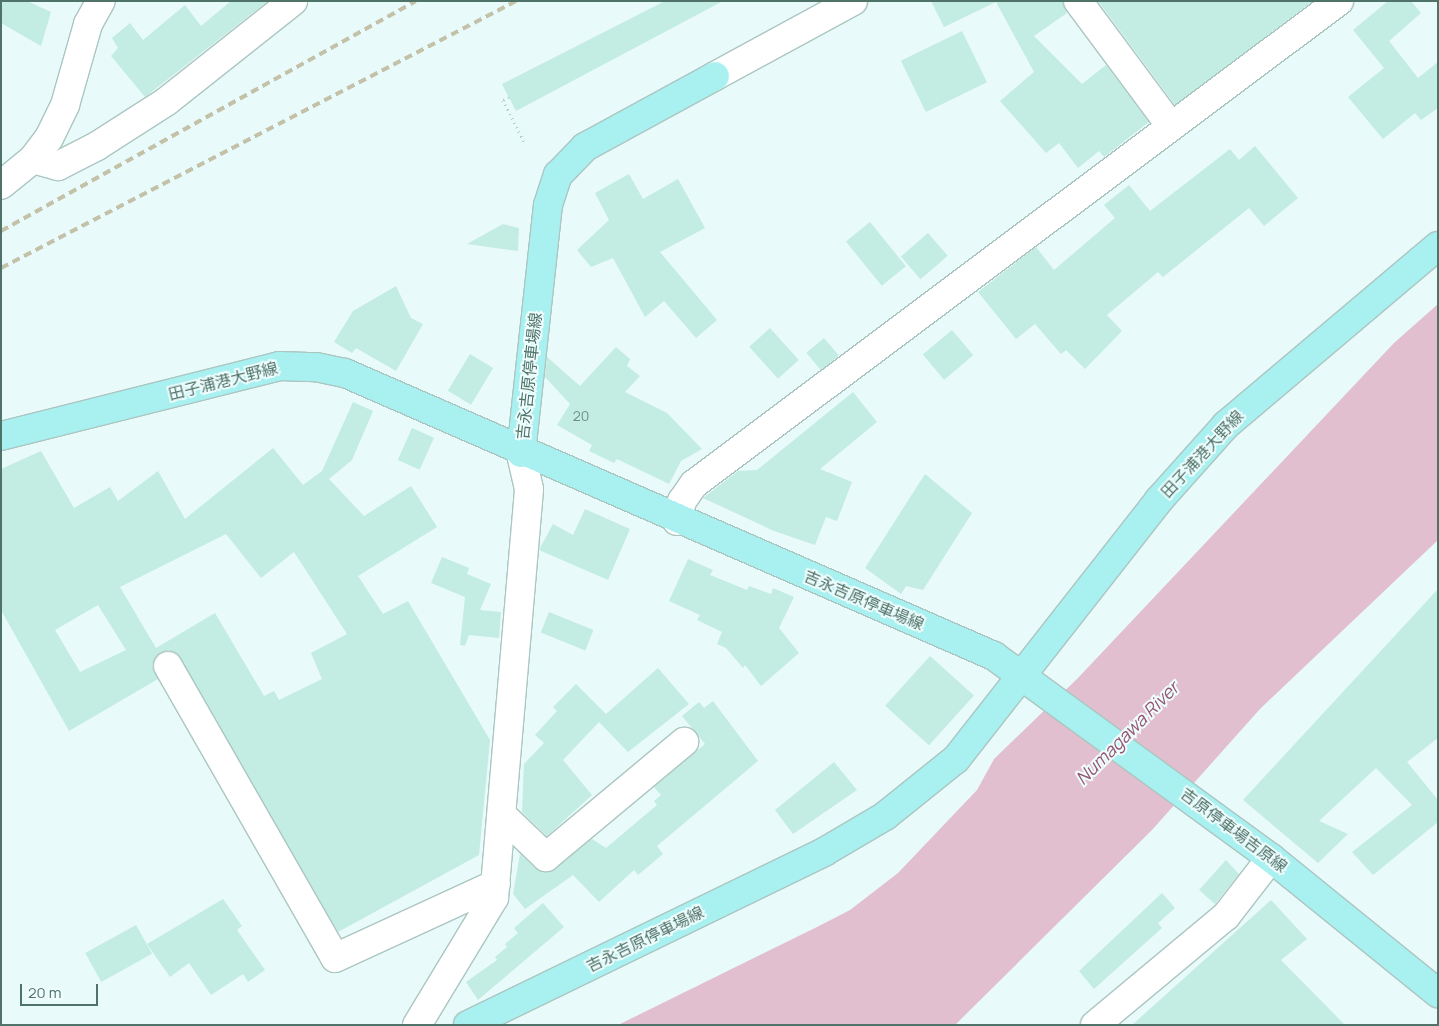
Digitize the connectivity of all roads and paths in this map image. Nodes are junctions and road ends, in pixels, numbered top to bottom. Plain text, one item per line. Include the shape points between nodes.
1 (101, 1) edge
2 (293, 1) edge
3 (853, 1) edge
4 (1078, 1) edge
5 (1339, 1) edge
6 (715, 76) joint
7 (509, 97) dead end
8 (1171, 126) junction
9 (525, 144) dead end
10 (34, 159) junction
11 (1, 185) edge
12 (1438, 246) edge
13 (1, 436) edge
14 (521, 453) junction
15 (677, 520) junction
16 (168, 666) dead end
17 (1023, 676) junction
18 (684, 742) dead end
19 (502, 815) junction
20 (1271, 858) junction
21 (496, 884) junction
22 (1438, 993) edge
23 (417, 1025) edge
24 (468, 1025) edge
25 (1096, 1025) edge

1 - 10 street via 88,24 58,122
2 - 10 street via 167,101 97,146 58,166
3 - 6 street
4 - 8 street
5 - 8 street
6 - 14 main road, 吉永吉原停車場線 via 584,147 558,175 548,205
7 - 9 path via 503,100
8 - 15 street via 694,484 682,501
10 - 11 street
12 - 17 main road, 田子浦港大野線 via 1226,425 1159,500
13 - 14 main road, 田子浦港大野線 via 280,366 316,367 345,374
14 - 15 main road, 吉永吉原停車場線
14 - 19 street via 529,489
15 - 17 main road, 吉永吉原停車場線 via 967,644
16 - 21 street via 335,958
17 - 20 main road, 吉原停車場吉原線
17 - 24 main road, 吉永吉原停車場線 via 956,759 886,816 824,852
18 - 19 street via 546,857
19 - 21 street
20 - 22 main road, 吉原停車場吉原線
20 - 25 street via 1226,916
21 - 23 street via 494,898

